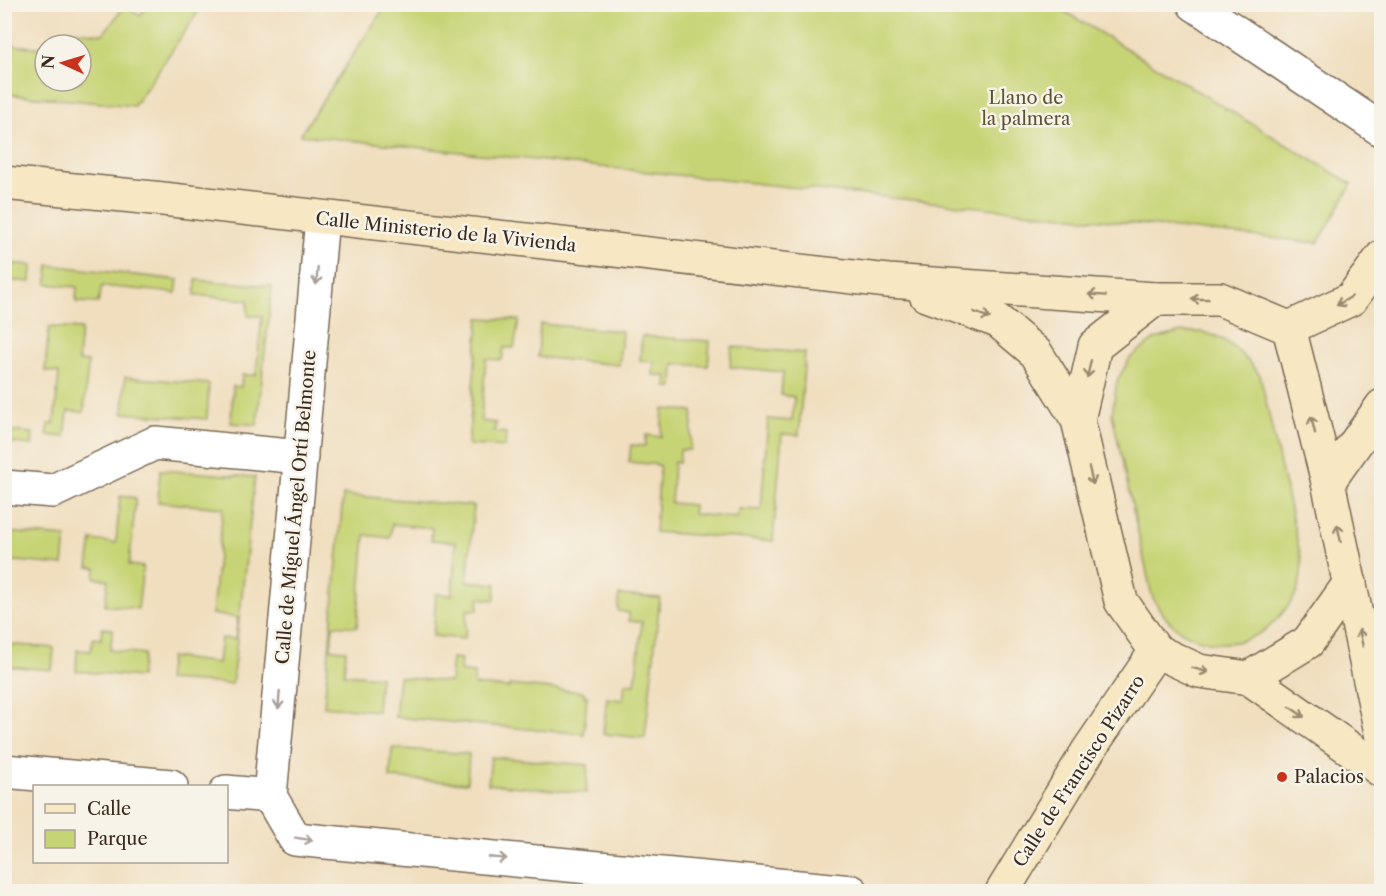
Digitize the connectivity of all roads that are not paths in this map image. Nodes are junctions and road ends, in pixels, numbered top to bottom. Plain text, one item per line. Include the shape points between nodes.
1 (1194, 4) edge
2 (1382, 130) edge
3 (4, 183) edge
4 (322, 218) junction
5 (1382, 257) edge
6 (888, 281) junction
7 (1155, 299) junction
8 (1288, 328) junction
9 (1382, 406) edge
10 (1077, 420) junction
11 (301, 456) junction
12 (1328, 482) junction
13 (4, 487) edge
14 (1350, 583) junction
15 (1156, 651) junction
16 (1249, 678) junction
17 (1382, 737) edge
18 (4, 771) edge
19 (1382, 771) edge
20 (160, 785) edge
21 (228, 792) edge
22 (270, 796) junction
23 (852, 891) edge
24 (1002, 891) edge

1 - 2 street
3 - 4 street, Calle Ministerio de la Vivienda
4 - 6 street, Calle Ministerio de la Vivienda
4 -> 11 street, Calle de Miguel Ángel Ortí Belmonte
5 -> 8 street via 1352,299
7 -> 6 street, Calle Ministerio de la Vivienda
6 -> 10 street, Calle Ministerio de la Vivienda via 998,321 1036,352
8 -> 7 street, Calle Ministerio de la Vivienda via 1220,299
7 -> 10 street via 1095,346
12 -> 8 street
9 - 12 street
10 -> 15 street via 1121,601
11 - 13 street via 155,444 53,491
11 -> 22 street, Calle de Miguel Ángel Ortí Belmonte
14 -> 12 street
14 - 16 street via 1308,642
17 -> 14 street
15 -> 16 street via 1199,671
15 - 24 street, Calle de Francisco Pizarro via 1088,751
16 -> 19 street
18 - 20 street
21 - 22 street
22 -> 23 street via 295,839

